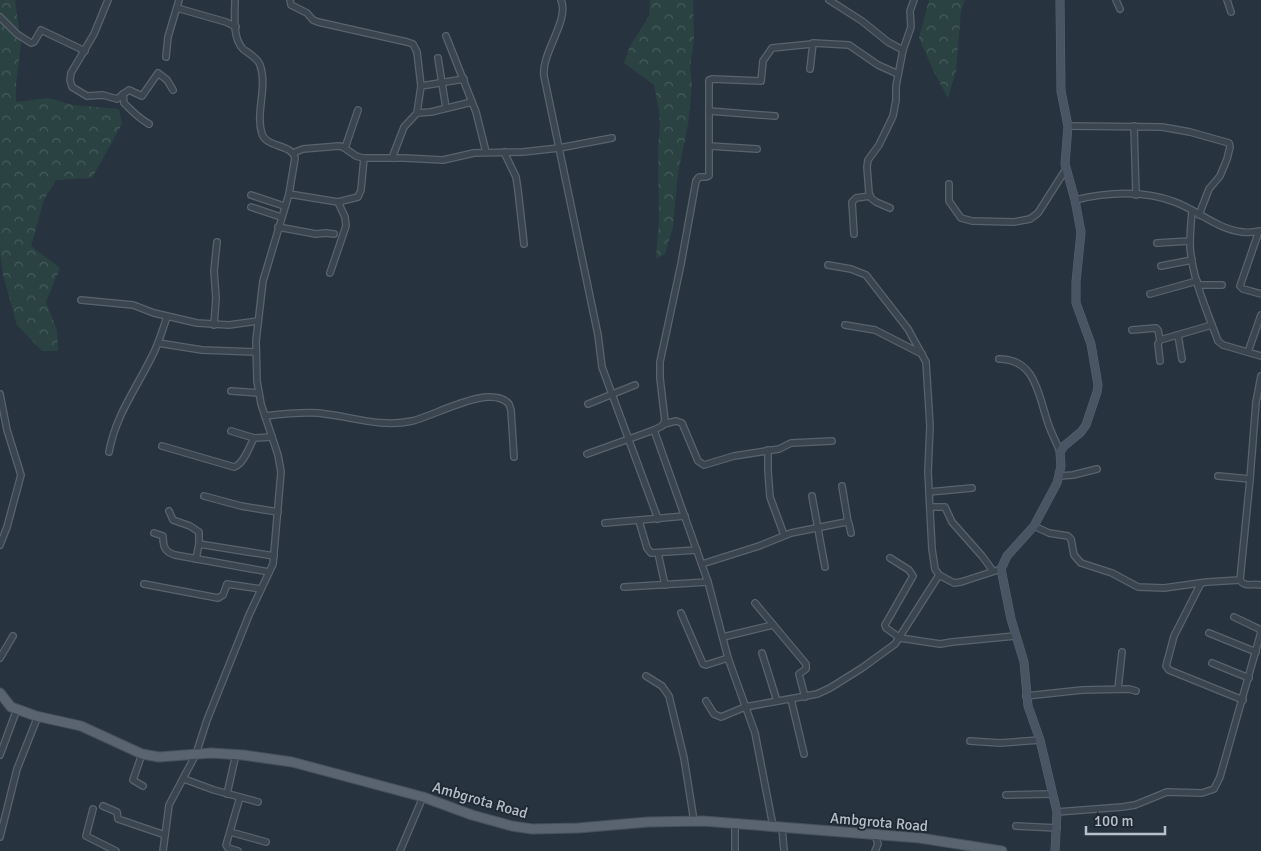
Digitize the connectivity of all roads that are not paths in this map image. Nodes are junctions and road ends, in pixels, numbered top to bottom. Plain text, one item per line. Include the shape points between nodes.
1 (108, 0) edge
2 (179, 0) edge
3 (235, 0) edge
4 (290, 0) edge
5 (561, 0) edge
6 (829, 0) edge
7 (914, 0) edge
8 (1060, 0) edge
9 (1116, 0) edge
10 (1228, 0) edge
11 (177, 8) junction
12 (1120, 10) dead end
13 (1231, 12) dead end
14 (0, 17) edge
15 (236, 26) junction
16 (446, 36) dead end
17 (812, 44) junction
18 (85, 50) junction
19 (903, 50) junction
20 (166, 57) dead end
21 (438, 58) dead end
22 (810, 69) dead end
23 (898, 74) junction
24 (464, 79) junction
25 (443, 82) junction
26 (421, 86) junction
27 (173, 90) dead end
28 (123, 94) junction
29 (472, 102) junction
30 (446, 108) junction
31 (358, 110) dead end
32 (708, 111) junction
33 (417, 113) junction
34 (775, 116) dead end
35 (148, 124) dead end
36 (1068, 126) junction
37 (1134, 126) junction
38 (612, 138) dead end
39 (709, 146) junction
40 (345, 148) junction
41 (560, 148) junction
42 (757, 149) dead end
43 (486, 152) junction
44 (504, 152) junction
45 (293, 153) junction
46 (364, 158) junction
47 (392, 158) junction
48 (1066, 169) junction
49 (949, 184) dead end
50 (289, 194) junction
51 (252, 195) dead end
52 (1136, 195) junction
53 (870, 196) junction
54 (1075, 200) junction
55 (338, 202) junction
56 (284, 206) junction
57 (251, 207) dead end
58 (890, 208) dead end
59 (1192, 210) junction
60 (1199, 215) junction
61 (281, 217) junction
62 (278, 227) junction
63 (1260, 231) edge
64 (334, 234) dead end
65 (854, 234) dead end
66 (1190, 241) junction
67 (217, 242) dead end
68 (1157, 243) dead end
69 (524, 244) dead end
70 (1192, 260) junction
71 (828, 265) dead end
72 (1161, 266) dead end
73 (330, 273) dead end
74 (1198, 283) junction
75 (1222, 285) dead end
76 (1150, 294) dead end
77 (1261, 294) edge
78 (80, 300) dead end
79 (1261, 315) edge
80 (167, 317) junction
81 (258, 321) junction
82 (214, 325) junction
83 (845, 325) dead end
84 (1212, 325) junction
85 (1132, 330) dead end
86 (1178, 335) junction
87 (1160, 340) junction
88 (158, 343) junction
89 (256, 352) junction
90 (1248, 352) junction
91 (922, 354) junction
92 (1261, 356) edge
93 (999, 359) dead end
94 (1182, 359) dead end
95 (1160, 361) dead end
96 (1261, 376) edge
97 (635, 386) dead end
98 (232, 391) dead end
99 (259, 393) junction
100 (0, 394) edge
101 (612, 394) junction
102 (588, 404) dead end
103 (264, 416) junction
104 (664, 424) junction
105 (231, 430) dead end
106 (654, 430) junction
107 (272, 437) junction
108 (254, 438) junction
109 (629, 438) junction
110 (832, 441) dead end
111 (162, 446) dead end
112 (768, 450) junction
113 (109, 452) dead end
114 (1060, 452) junction
115 (587, 454) dead end
116 (514, 457) dead end
117 (1097, 469) dead end
118 (1060, 476) junction
119 (1218, 476) dead end
120 (1250, 479) junction
121 (842, 486) dead end
122 (972, 488) dead end
123 (929, 492) junction
124 (204, 496) dead end
125 (812, 496) dead end
126 (930, 507) junction
127 (169, 511) dead end
128 (278, 512) junction
129 (685, 516) junction
130 (658, 519) junction
131 (639, 521) junction
132 (848, 522) junction
133 (605, 523) dead end
134 (1034, 526) junction
135 (818, 527) junction
136 (851, 533) dead end
137 (154, 534) dead end
138 (784, 535) junction
139 (0, 543) edge
140 (199, 544) junction
141 (697, 550) junction
142 (658, 553) junction
143 (274, 556) junction
144 (890, 558) dead end
145 (196, 560) junction
146 (702, 564) junction
147 (825, 567) dead end
148 (1001, 569) junction
149 (993, 571) junction
150 (269, 572) junction
151 (938, 574) junction
152 (1240, 580) junction
153 (708, 582) junction
154 (144, 584) dead end
155 (1201, 584) junction
156 (1261, 584) edge
157 (665, 585) junction
158 (624, 587) dead end
159 (261, 589) junction
160 (755, 603) dead end
161 (681, 613) dead end
162 (1234, 617) dead end
163 (773, 625) junction
164 (1261, 631) edge
165 (1209, 633) dead end
166 (13, 636) dead end
167 (1015, 636) junction
168 (723, 637) junction
169 (900, 638) junction
170 (1122, 652) dead end
171 (1256, 652) junction
172 (762, 653) dead end
173 (0, 658) edge
174 (728, 658) junction
175 (1212, 663) dead end
176 (646, 676) dead end
177 (1249, 678) junction
178 (1118, 689) junction
179 (1136, 691) dead end
180 (0, 692) edge
181 (1026, 696) junction
182 (805, 697) junction
183 (791, 699) junction
184 (1243, 700) junction
185 (706, 701) dead end
186 (777, 701) junction
187 (745, 707) junction
188 (17, 709) junction
189 (38, 716) junction
190 (1040, 740) junction
191 (970, 741) dead end
192 (142, 754) junction
193 (196, 754) junction
194 (236, 754) junction
195 (804, 754) dead end
196 (0, 755) edge
197 (184, 779) junction
198 (143, 786) dead end
199 (227, 794) junction
200 (1052, 794) junction
201 (1006, 795) dead end
202 (240, 797) junction
203 (423, 797) junction
204 (258, 802) dead end
205 (103, 806) dead end
206 (93, 809) dead end
207 (1057, 812) junction
208 (694, 821) junction
209 (735, 822) junction
210 (1016, 826) dead end
211 (778, 827) junction
212 (1057, 828) junction
213 (230, 832) junction
214 (165, 835) junction
215 (875, 835) junction
216 (0, 836) edge
217 (266, 842) dead end
218 (116, 851) edge
219 (163, 851) edge
220 (238, 851) edge
221 (400, 851) edge
222 (735, 851) edge
223 (784, 851) edge
224 (876, 851) edge
225 (1002, 851) edge
226 (1056, 851) edge

1 - 18 street
2 - 11 street
3 - 15 street
4 - 26 street via 291,5 318,22 413,44 418,52
5 - 41 street via 562,12 543,67
6 - 19 street
7 - 19 street via 910,11 911,27
8 - 36 street via 1060,91
9 - 12 street
10 - 13 street
11 - 15 street
11 - 20 street
14 - 18 street via 31,43 41,30
15 - 45 street via 239,44 260,66 262,135
16 - 24 street
17 - 22 street
17 - 23 street via 849,45
17 - 32 street via 772,48 764,58 761,81 710,79
18 - 28 street via 71,73 72,87 90,96 114,99
19 - 23 street
21 - 25 street
23 - 53 street via 893,116 867,163
24 - 25 street
24 - 29 street
25 - 26 street
25 - 30 street
26 - 33 street
27 - 28 street via 158,73 143,96 129,90
28 - 35 street via 124,103
29 - 30 street
29 - 43 street
30 - 33 street
31 - 40 street
32 - 34 street
32 - 39 street
33 - 47 street via 404,128
36 - 37 street
36 - 48 street
37 - 52 street
37 - 60 street via 1172,128 1229,143 1220,176 1209,189
38 - 41 street
39 - 42 street
39 - 104 street via 708,176 699,177 696,181 660,362
40 - 45 street via 303,149
40 - 46 street
41 - 44 street
41 - 101 street via 598,335 600,359
43 - 44 street
43 - 47 street via 443,160
44 - 69 street via 516,177
45 - 50 street
46 - 47 street
46 - 55 street via 359,195
48 - 49 street via 1038,213 1030,219 1014,222 961,218 949,201
48 - 54 street
50 - 55 street
50 - 56 street
51 - 56 street
52 - 54 street via 1104,194
52 - 59 street via 1172,201
53 - 58 street
53 - 65 street via 856,198 852,202
54 - 114 street via 1081,232 1076,303 1091,344 1098,385 1086,425
55 - 73 street via 346,226
56 - 61 street
57 - 61 street
59 - 60 street
59 - 66 street
60 - 63 street via 1236,231
61 - 62 street
62 - 64 street
62 - 81 street via 263,281
63 - 77 street via 1240,286
66 - 68 street
66 - 70 street
67 - 82 street
70 - 72 street
70 - 74 street
71 - 91 street via 866,275 908,329
74 - 75 street
74 - 76 street
74 - 84 street
78 - 80 street via 133,304
79 - 90 street
80 - 82 street
80 - 88 street
81 - 82 street
81 - 89 street
83 - 91 street via 875,330
84 - 86 street
84 - 90 street via 1220,343
85 - 87 street via 1156,328
86 - 87 street
86 - 94 street
87 - 95 street
88 - 89 street via 202,350
88 - 113 street via 117,422
89 - 99 street
90 - 92 street
91 - 123 street via 928,372
93 - 114 street via 1016,361 1028,372 1039,390 1046,419
96 - 120 street
97 - 101 street
98 - 99 street
99 - 103 street
100 - 139 street via 21,475
101 - 102 street
101 - 109 street
103 - 107 street
103 - 116 street via 318,414 391,424 424,418 476,400 500,397 509,404
104 - 106 street
104 - 112 street via 676,421 684,425 702,465
105 - 108 street
106 - 109 street
106 - 129 street
107 - 108 street
107 - 128 street via 281,472
108 - 111 street via 241,462 234,467
109 - 115 street
109 - 130 street
110 - 112 street via 791,443
112 - 138 street via 770,496
114 - 118 street
117 - 118 street
118 - 134 street
119 - 120 street
120 - 152 street
121 - 132 street
122 - 123 street
123 - 126 street
124 - 128 street
125 - 135 street
126 - 149 street via 945,507 952,522
126 - 151 street via 933,560
127 - 140 street via 173,520 199,532
128 - 143 street
129 - 130 street
129 - 141 street
130 - 131 street
131 - 133 street
131 - 142 street via 648,551
132 - 135 street
132 - 136 street
134 - 148 street via 1007,556
134 - 155 street via 1068,536 1074,555 1081,563 1112,573 1138,587
135 - 138 street
135 - 147 street
137 - 145 street via 163,536 166,551
138 - 146 street
140 - 143 street
140 - 145 street
141 - 142 street
141 - 146 street
142 - 157 street
143 - 150 street
144 - 169 street via 909,570 912,576 885,626
145 - 150 street
146 - 153 street
148 - 149 street
148 - 167 street
149 - 151 street via 954,583
150 - 159 street
151 - 169 street
152 - 155 street
152 - 156 street via 1246,585
153 - 157 street
153 - 168 street
154 - 159 street via 218,598 223,595 227,584
155 - 184 street via 1174,636 1166,666
157 - 158 street
159 - 193 street via 248,615
160 - 163 street
161 - 174 street via 703,664 706,666
162 - 164 street
163 - 168 street
163 - 182 street via 807,666 799,674
164 - 171 street
165 - 171 street
166 - 173 street
167 - 169 street via 940,644
167 - 181 street via 1024,662
168 - 174 street
169 - 182 street via 886,652 844,680
170 - 178 street
171 - 177 street
172 - 186 street
174 - 187 street
175 - 177 street
176 - 208 street via 662,686 669,696 684,758
177 - 184 street
178 - 179 street
178 - 181 street
180 - 188 main road, Ambgrota Road via 11,707
181 - 190 street
182 - 183 street
183 - 186 street
183 - 195 street
184 - 207 street via 1214,789 1202,793 1167,792 1122,807
185 - 187 street via 718,717
186 - 187 street
187 - 211 street via 755,733
188 - 189 main road, Ambgrota Road
188 - 196 street
189 - 192 main road, Ambgrota Road via 81,726
189 - 216 street via 17,769
190 - 191 street
190 - 200 street
192 - 193 main road, Ambgrota Road via 159,757
192 - 198 street via 133,780
193 - 194 main road, Ambgrota Road
193 - 197 street
194 - 199 street
194 - 203 main road, Ambgrota Road via 292,762
197 - 199 street
197 - 214 street via 169,805
199 - 202 street
200 - 201 street
200 - 207 street
202 - 204 street
202 - 213 street
203 - 208 main road, Ambgrota Road via 472,815 532,829
203 - 221 street
205 - 214 street via 117,812 118,819
206 - 218 street via 86,836
207 - 212 street
208 - 209 main road, Ambgrota Road
209 - 211 main road, Ambgrota Road
209 - 222 street
210 - 212 street
211 - 215 main road, Ambgrota Road
211 - 223 street
212 - 226 street
213 - 217 street
213 - 220 street via 226,847
214 - 219 street
215 - 224 street
215 - 225 main road, Ambgrota Road via 920,838

